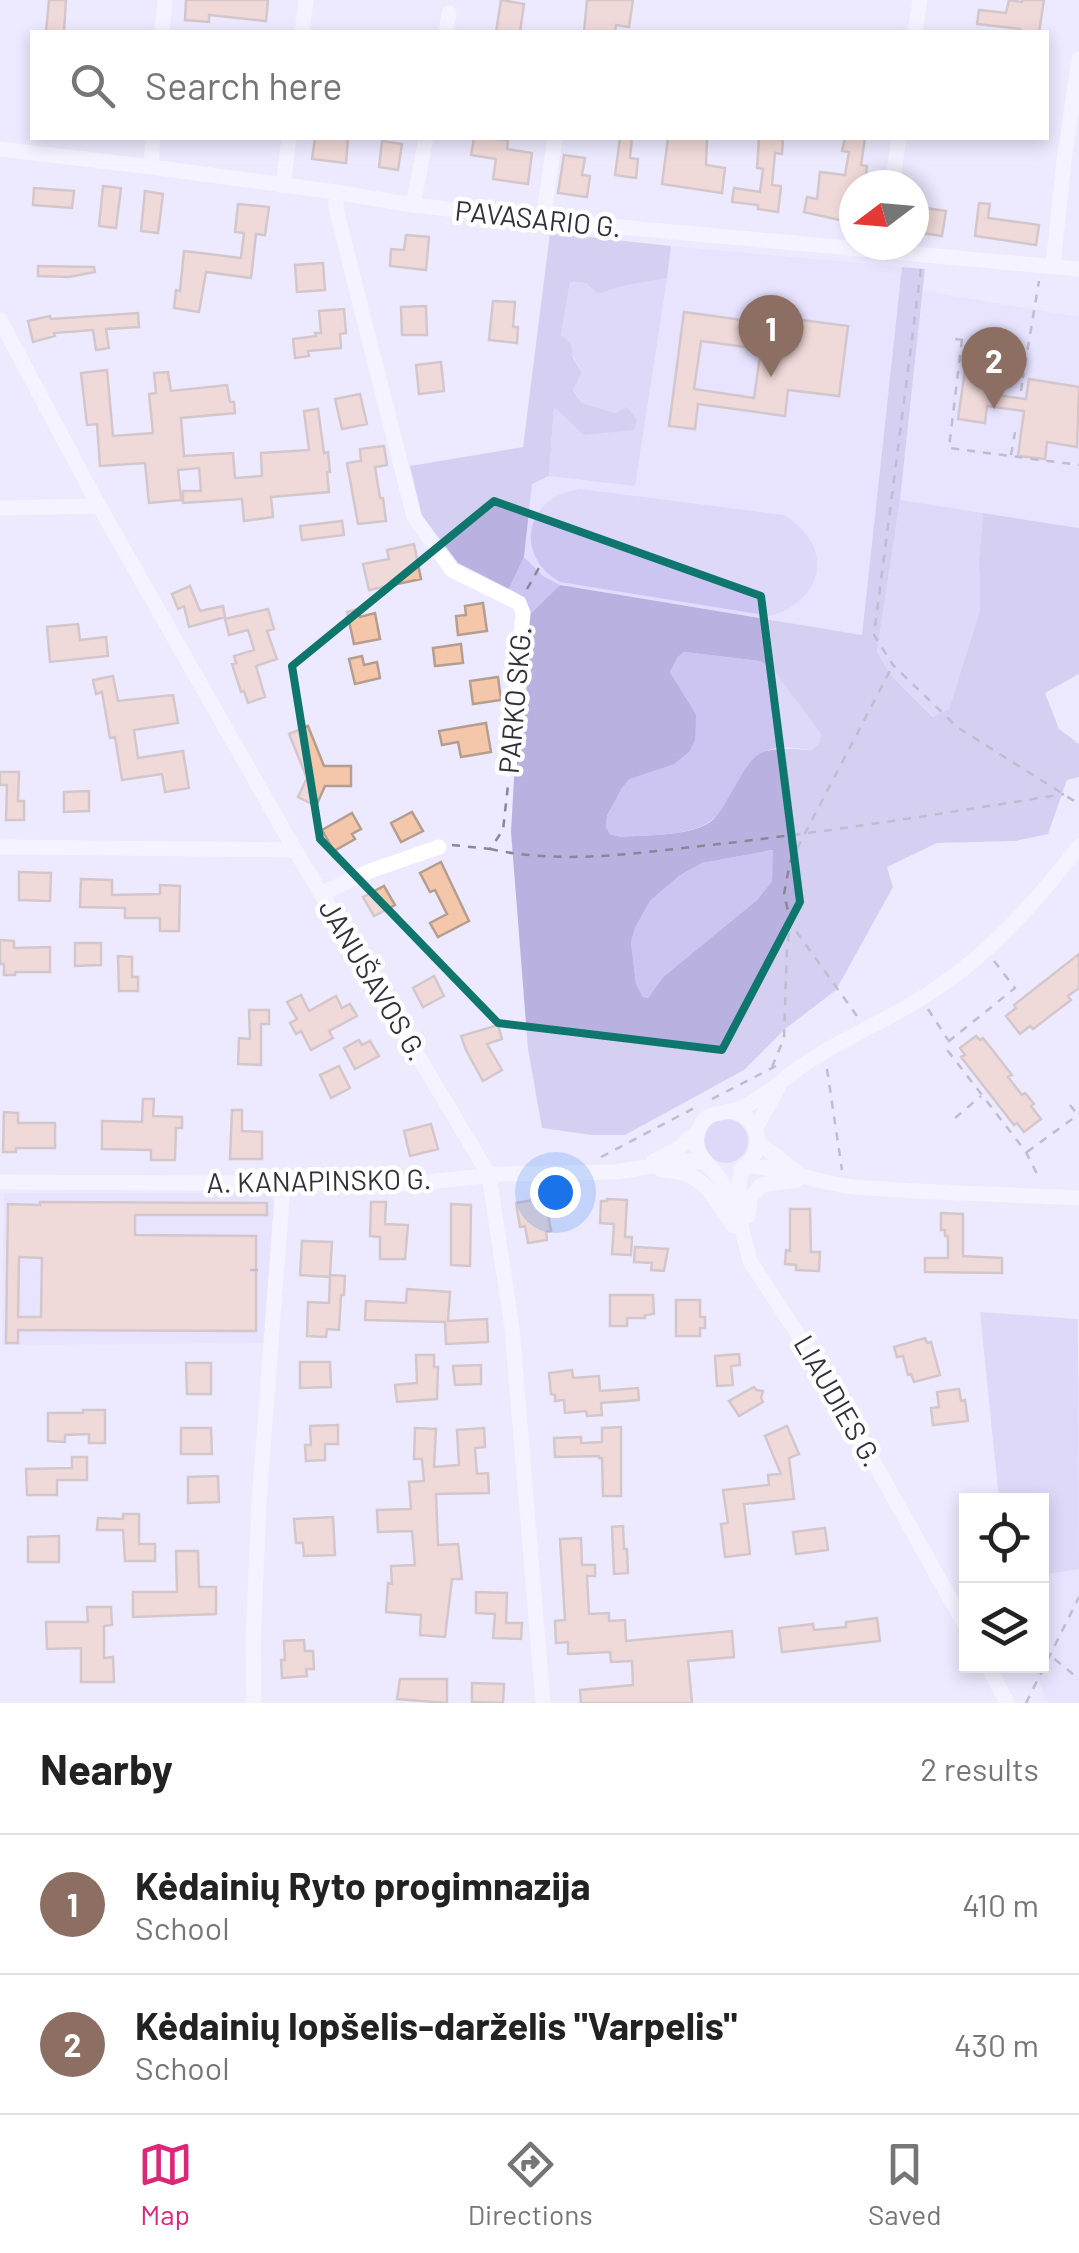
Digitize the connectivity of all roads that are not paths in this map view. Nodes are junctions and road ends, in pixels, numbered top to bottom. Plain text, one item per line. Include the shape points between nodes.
1 (165, 0) edge
2 (306, 0) edge
3 (920, 0) edge
4 (449, 13) dead end
5 (162, 30) edge
6 (302, 30) edge
7 (446, 30) edge
8 (915, 30) edge
9 (1079, 59) edge
10 (154, 140) edge
11 (289, 140) edge
12 (426, 140) edge
13 (556, 140) edge
14 (899, 140) edge
15 (0, 149) edge
16 (151, 167) junction
17 (894, 170) edge
18 (283, 186) junction
19 (336, 192) junction
20 (413, 205) junction
21 (543, 220) junction
22 (839, 245) edge
23 (929, 255) edge
24 (1048, 265) junction
25 (1079, 268) edge
26 (0, 320) edge
27 (99, 506) junction
28 (0, 508) edge
29 (509, 769) road end
30 (1079, 846) edge
31 (0, 847) edge
32 (439, 847) road end
33 (295, 850) junction
34 (321, 894) junction
35 (776, 1075) junction
36 (734, 1111) junction
37 (698, 1131) junction
38 (757, 1136) junction
39 (708, 1164) junction
40 (744, 1167) junction
41 (637, 1170) junction
42 (489, 1175) junction
43 (806, 1179) junction
44 (0, 1182) edge
45 (282, 1184) junction
46 (1079, 1198) edge
47 (732, 1226) junction
48 (750, 1261) junction
49 (959, 1614) edge
50 (992, 1673) edge
51 (254, 1703) edge
52 (544, 1703) edge
53 (1008, 1703) edge

1 - 5 street
2 - 6 street
3 - 8 street
4 - 7 street
9 - 24 street
10 - 16 street
11 - 18 street
12 - 20 street
13 - 21 street
14 - 17 street
15 - 16 street, PAVASARIO G.
16 - 18 street, PAVASARIO G.
18 - 19 street, PAVASARIO G.
19 - 20 street, PAVASARIO G.
19 - 29 street, PARKO SKG. via 414,516 452,570 519,603 524,613
20 - 21 street, PAVASARIO G.
21 - 22 street, PAVASARIO G.
23 - 24 street, PAVASARIO G.
24 - 25 street, PAVASARIO G.
26 - 27 street, JANUŠAVOS G.
27 - 28 street
27 - 33 street, JANUŠAVOS G.
30 - 35 street via 969,966
31 - 33 street
32 - 34 street
33 - 34 street, JANUŠAVOS G.
34 - 42 street, JANUŠAVOS G.
35 - 36 street
35 - 38 street
36 - 37 street via 714,1113
36 - 38 street
37 - 39 street via 696,1145
37 - 41 street
38 - 40 street via 757,1152
38 - 43 street
39 - 40 street via 727,1172
39 - 41 street via 682,1161
39 - 47 street via 727,1191
40 - 43 street
40 - 48 street, LIAUDIES G. via 740,1206
41 - 42 street, A. KANAPINSKO G.
41 - 47 street via 691,1174
42 - 45 street, A. KANAPINSKO G. via 410,1184
42 - 52 street, JANUŠAVOS G. via 512,1328
43 - 46 street
43 - 48 street via 753,1192
44 - 45 street, A. KANAPINSKO G.
45 - 51 street via 258,1502
47 - 48 street
48 - 49 street, LIAUDIES G. via 829,1382
50 - 53 street

